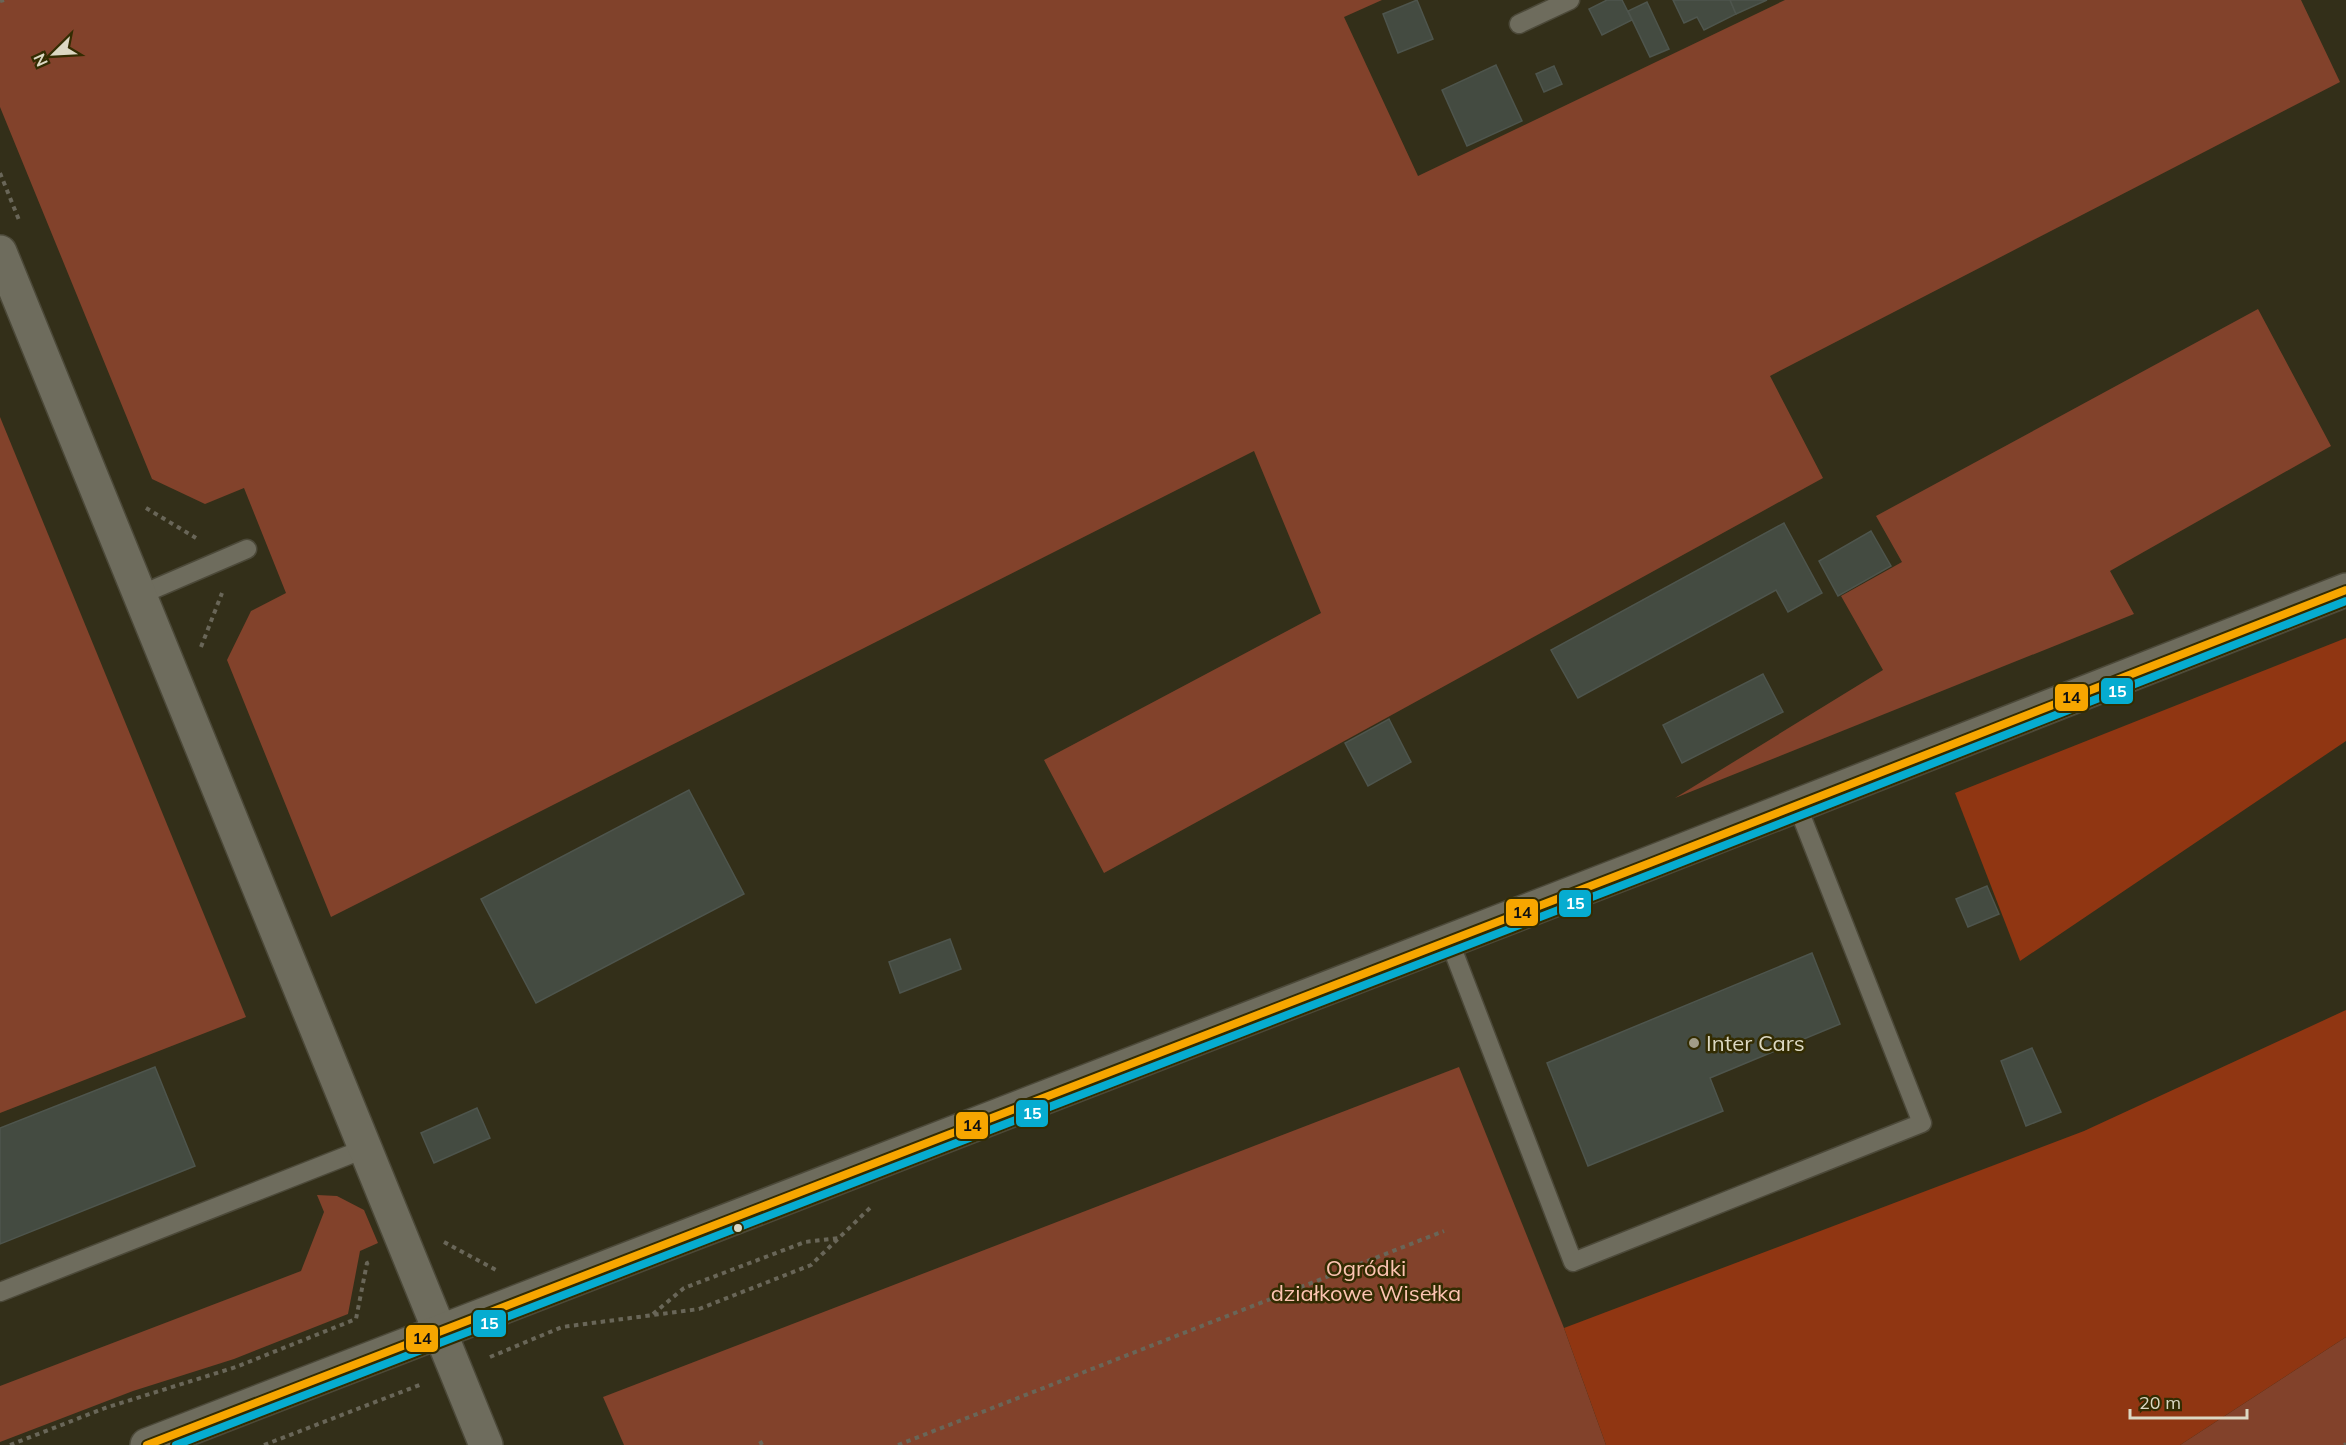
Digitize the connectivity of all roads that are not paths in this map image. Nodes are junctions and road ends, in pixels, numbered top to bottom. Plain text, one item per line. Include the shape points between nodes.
1 (1570, 0) edge
2 (1519, 24) dead end
3 (0, 252) edge
4 (248, 549) dead end
5 (2346, 590) edge
6 (140, 595) junction
7 (1797, 805) junction
8 (1449, 940) junction
9 (364, 1149) junction
10 (0, 1292) edge
11 (439, 1333) junction
12 (147, 1445) edge
13 (486, 1445) edge

1 - 2 lane
3 - 6 main road
4 - 6 lane
5 - 7 main road
6 - 9 main road
7 - 8 main road
7 - 8 lane via 1922,1123 1573,1262
8 - 11 main road
9 - 10 lane
9 - 11 main road
11 - 12 main road
11 - 13 main road

